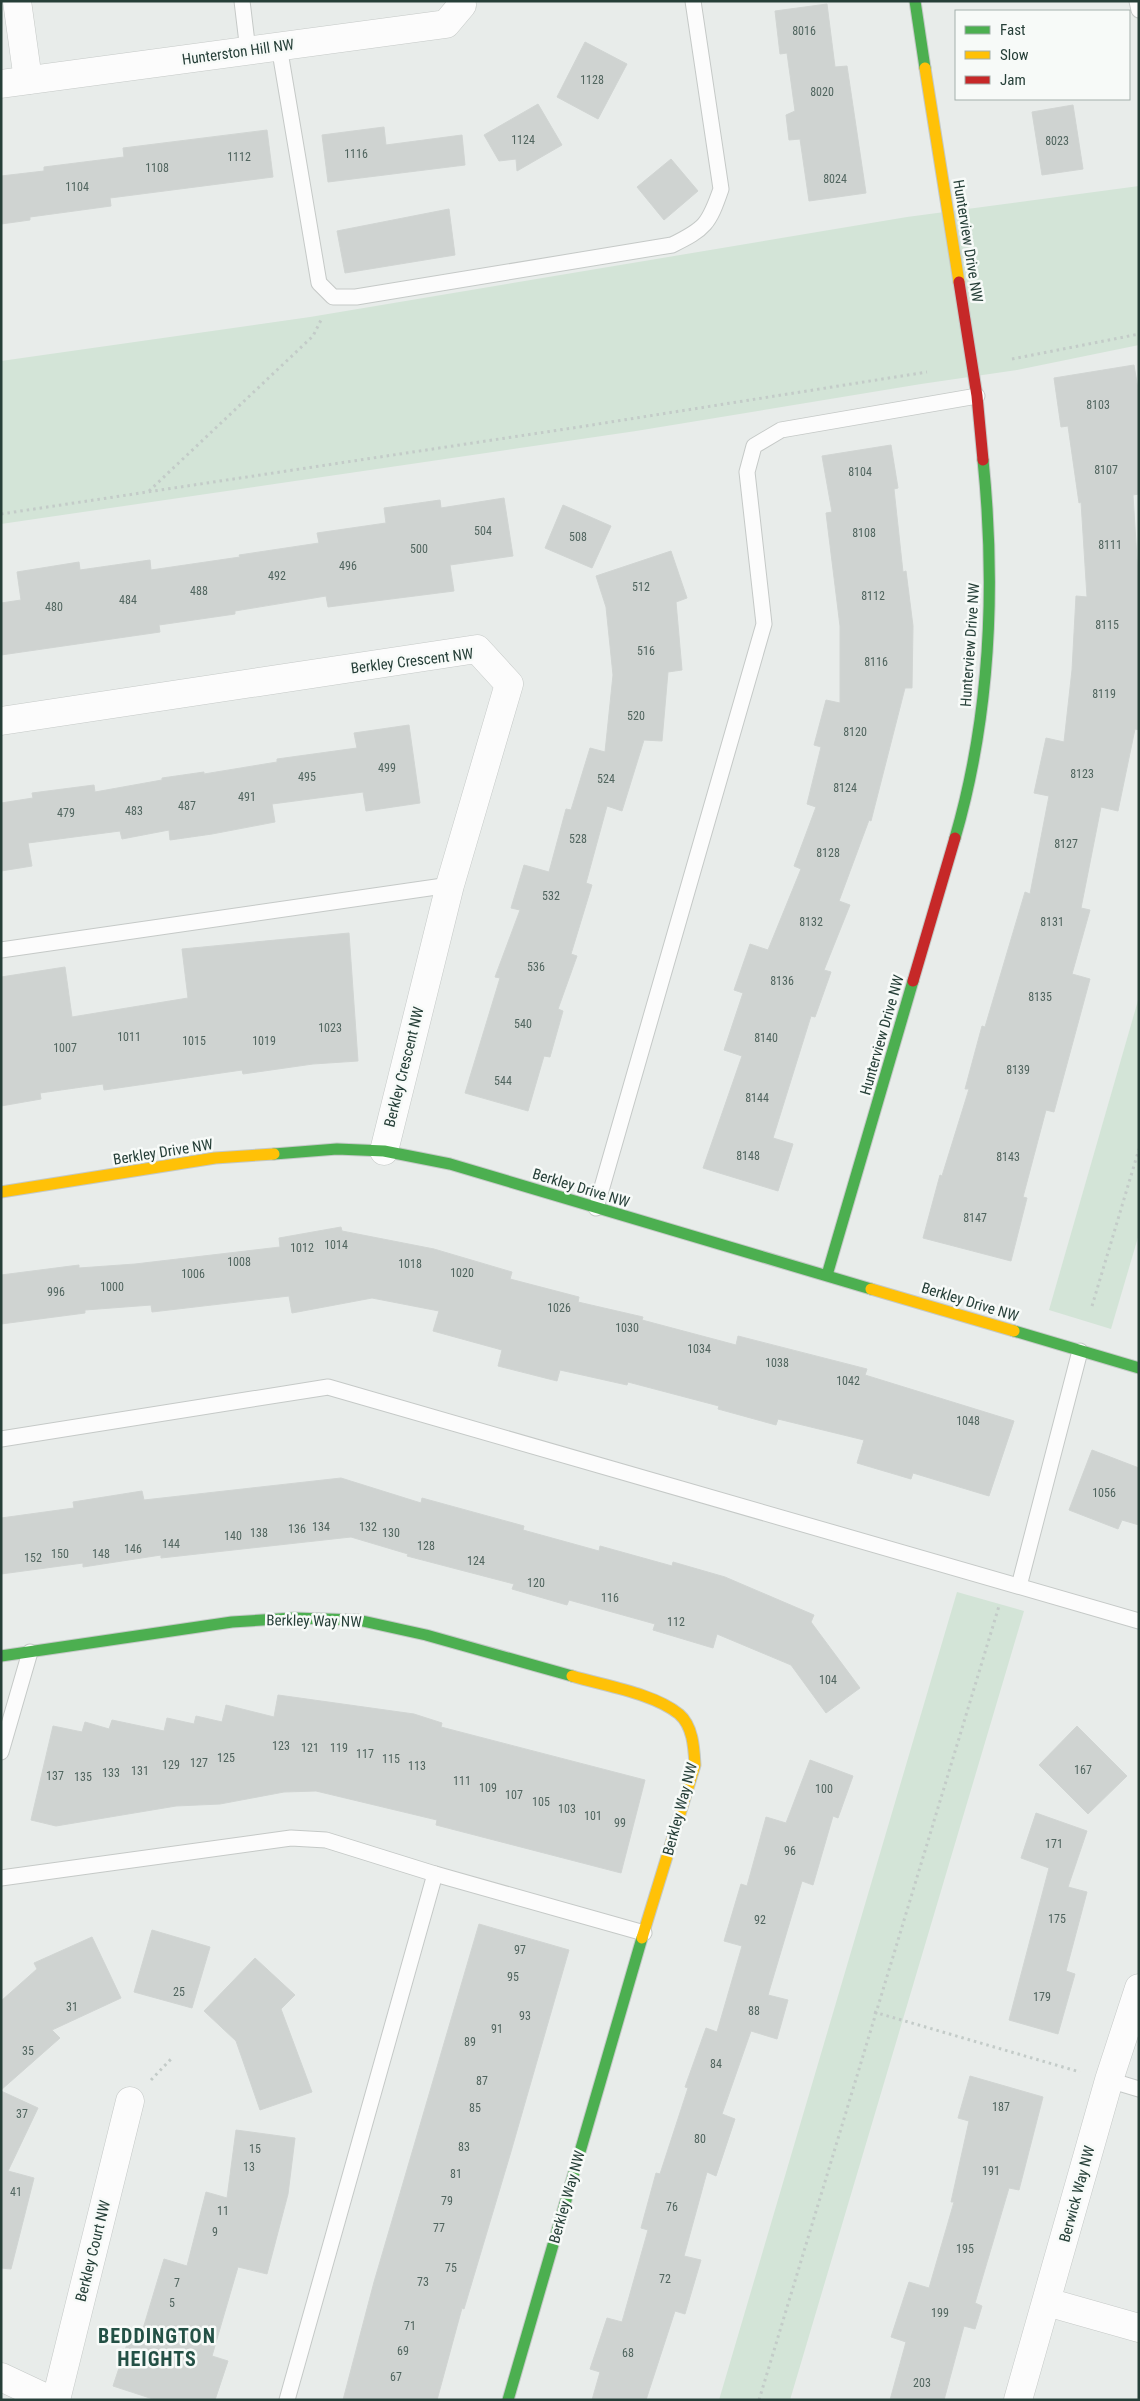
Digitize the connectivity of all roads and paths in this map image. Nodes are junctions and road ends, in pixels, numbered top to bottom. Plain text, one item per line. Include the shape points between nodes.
1 (17, 1) edge
2 (242, 1) edge
3 (461, 1) edge
4 (693, 1) edge
5 (915, 1) edge
6 (1137, 1) edge
7 (1139, 10) edge
8 (279, 46) junction
9 (248, 51) junction
10 (28, 80) junction
11 (1, 84) edge
12 (333, 297) junction
13 (1139, 334) edge
14 (1012, 359) dead end
15 (927, 372) dead end
16 (977, 396) junction
17 (148, 492) junction
18 (1, 514) edge
19 (1, 721) edge
20 (450, 885) junction
21 (1, 950) edge
22 (1139, 1149) edge
23 (384, 1150) junction
24 (1, 1192) edge
25 (596, 1208) junction
26 (828, 1275) junction
27 (1092, 1306) dead end
28 (1080, 1351) junction
29 (1139, 1368) edge
30 (1, 1439) edge
31 (1013, 1584) junction
32 (1139, 1622) edge
33 (30, 1652) junction
34 (1, 1656) edge
35 (1, 1752) edge
36 (435, 1874) junction
37 (1, 1878) edge
38 (644, 1933) junction
39 (1139, 1988) edge
40 (874, 2012) junction
41 (1109, 2080) junction
42 (1139, 2089) edge
43 (130, 2102) dead end
44 (1048, 2302) junction
45 (1139, 2328) edge
46 (1, 2377) edge
47 (50, 2400) edge
48 (56, 2400) edge
49 (287, 2400) edge
50 (508, 2400) edge
51 (759, 2400) edge
52 (1018, 2400) edge

1 - 10 street
2 - 9 lane
3 - 8 street, Hunterston Hill NW via 462,5 446,24
4 - 12 lane via 721,189 712,217 696,233 672,245 356,297
5 - 16 street, Hunterview Drive NW
6 - 7 lane
8 - 9 street, Hunterston Hill NW
8 - 12 lane via 319,283
9 - 10 street, Hunterston Hill NW
10 - 11 street, Hunterston Hill NW
12 - 17 path via 313,336
13 - 14 path
15 - 17 path
16 - 25 lane via 781,430 754,446 747,472 764,624
16 - 26 street, Hunterview Drive NW via 990,530 990,604 985,688 967,796
17 - 18 path
19 - 20 street, Berkley Crescent NW via 477,649 509,684
20 - 21 lane
20 - 23 street, Berkley Crescent NW
22 - 27 path
23 - 24 street, Berkley Drive NW via 338,1149 215,1158
23 - 25 street, Berkley Drive NW via 450,1164
25 - 26 street, Berkley Drive NW
26 - 28 street, Berkley Drive NW
28 - 29 street, Berkley Drive NW
28 - 31 lane
30 - 31 lane via 328,1387
31 - 32 lane
31 - 40 path
33 - 34 street, Berkley Way NW
33 - 35 lane
33 - 38 street, Berkley Way NW via 232,1622 294,1618 358,1620 426,1635 652,1699 680,1715 693,1739 695,1764
36 - 37 lane via 326,1840 291,1838
36 - 38 lane
36 - 49 lane
38 - 50 street, Berkley Way NW
39 - 41 street, Berwick Way NW
40 - 41 path
40 - 51 path
41 - 42 lane
41 - 44 street, Berwick Way NW
43 - 48 street, Berkley Court NW
44 - 45 street
44 - 52 street, Berwick Way NW
46 - 47 street

